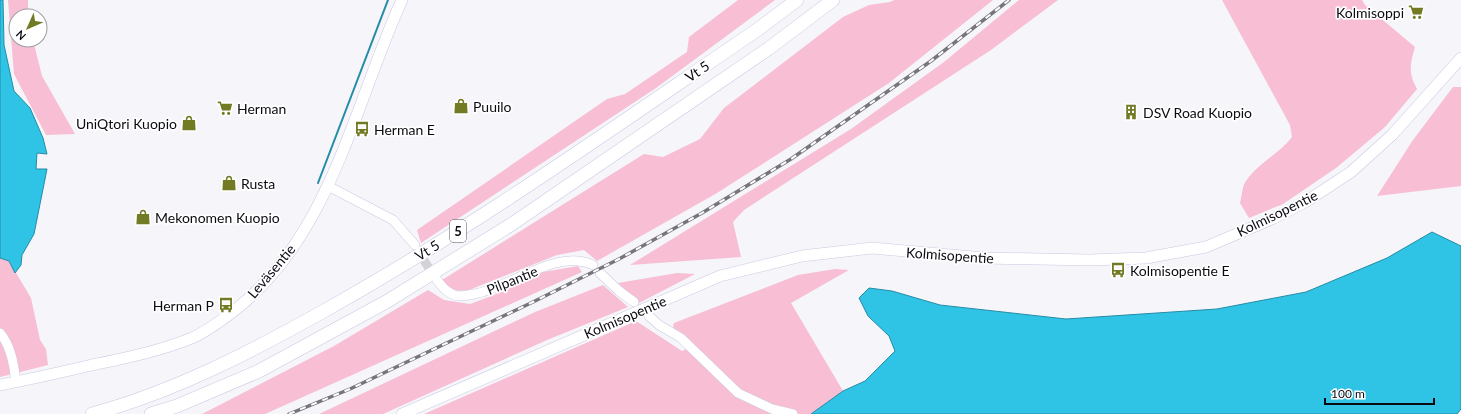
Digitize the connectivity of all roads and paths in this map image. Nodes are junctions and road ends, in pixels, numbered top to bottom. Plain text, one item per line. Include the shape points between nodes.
1 (402, 0) edge
2 (796, 0) edge
3 (833, 0) edge
4 (1459, 64) edge
5 (328, 186) junction
6 (415, 245) tunnel mouth
7 (593, 265) dead end
8 (600, 273) dead end
9 (437, 280) tunnel mouth
10 (634, 302) dead end
11 (649, 316) dead end
12 (0, 332) edge
13 (16, 382) junction
14 (0, 385) edge
15 (92, 414) edge
16 (151, 414) edge
17 (402, 414) edge
18 (793, 414) edge

1 - 5 main road, Leväsentie
2 - 15 highway, Vt 5 / 5 via 757,30 503,204 375,283 249,352 169,387
3 - 16 highway, Vt 5 / 5 via 768,49 512,224 386,302 259,371 177,406
4 - 17 main road, Kolmisopentie via 1392,135 1351,172 1308,201 1206,247 1146,258 1089,260 984,258 872,248 802,256 720,276
5 - 6 street via 393,220
5 - 13 main road, Leväsentie via 299,236 274,272 242,305 210,328 168,347
7 - 9 street, Pilpantie via 585,261 558,262 482,292 460,296 444,289
8 - 10 street
11 - 18 street via 681,338 738,393 772,409
12 - 13 street via 5,338 13,361
13 - 14 main road, Leväsentie

